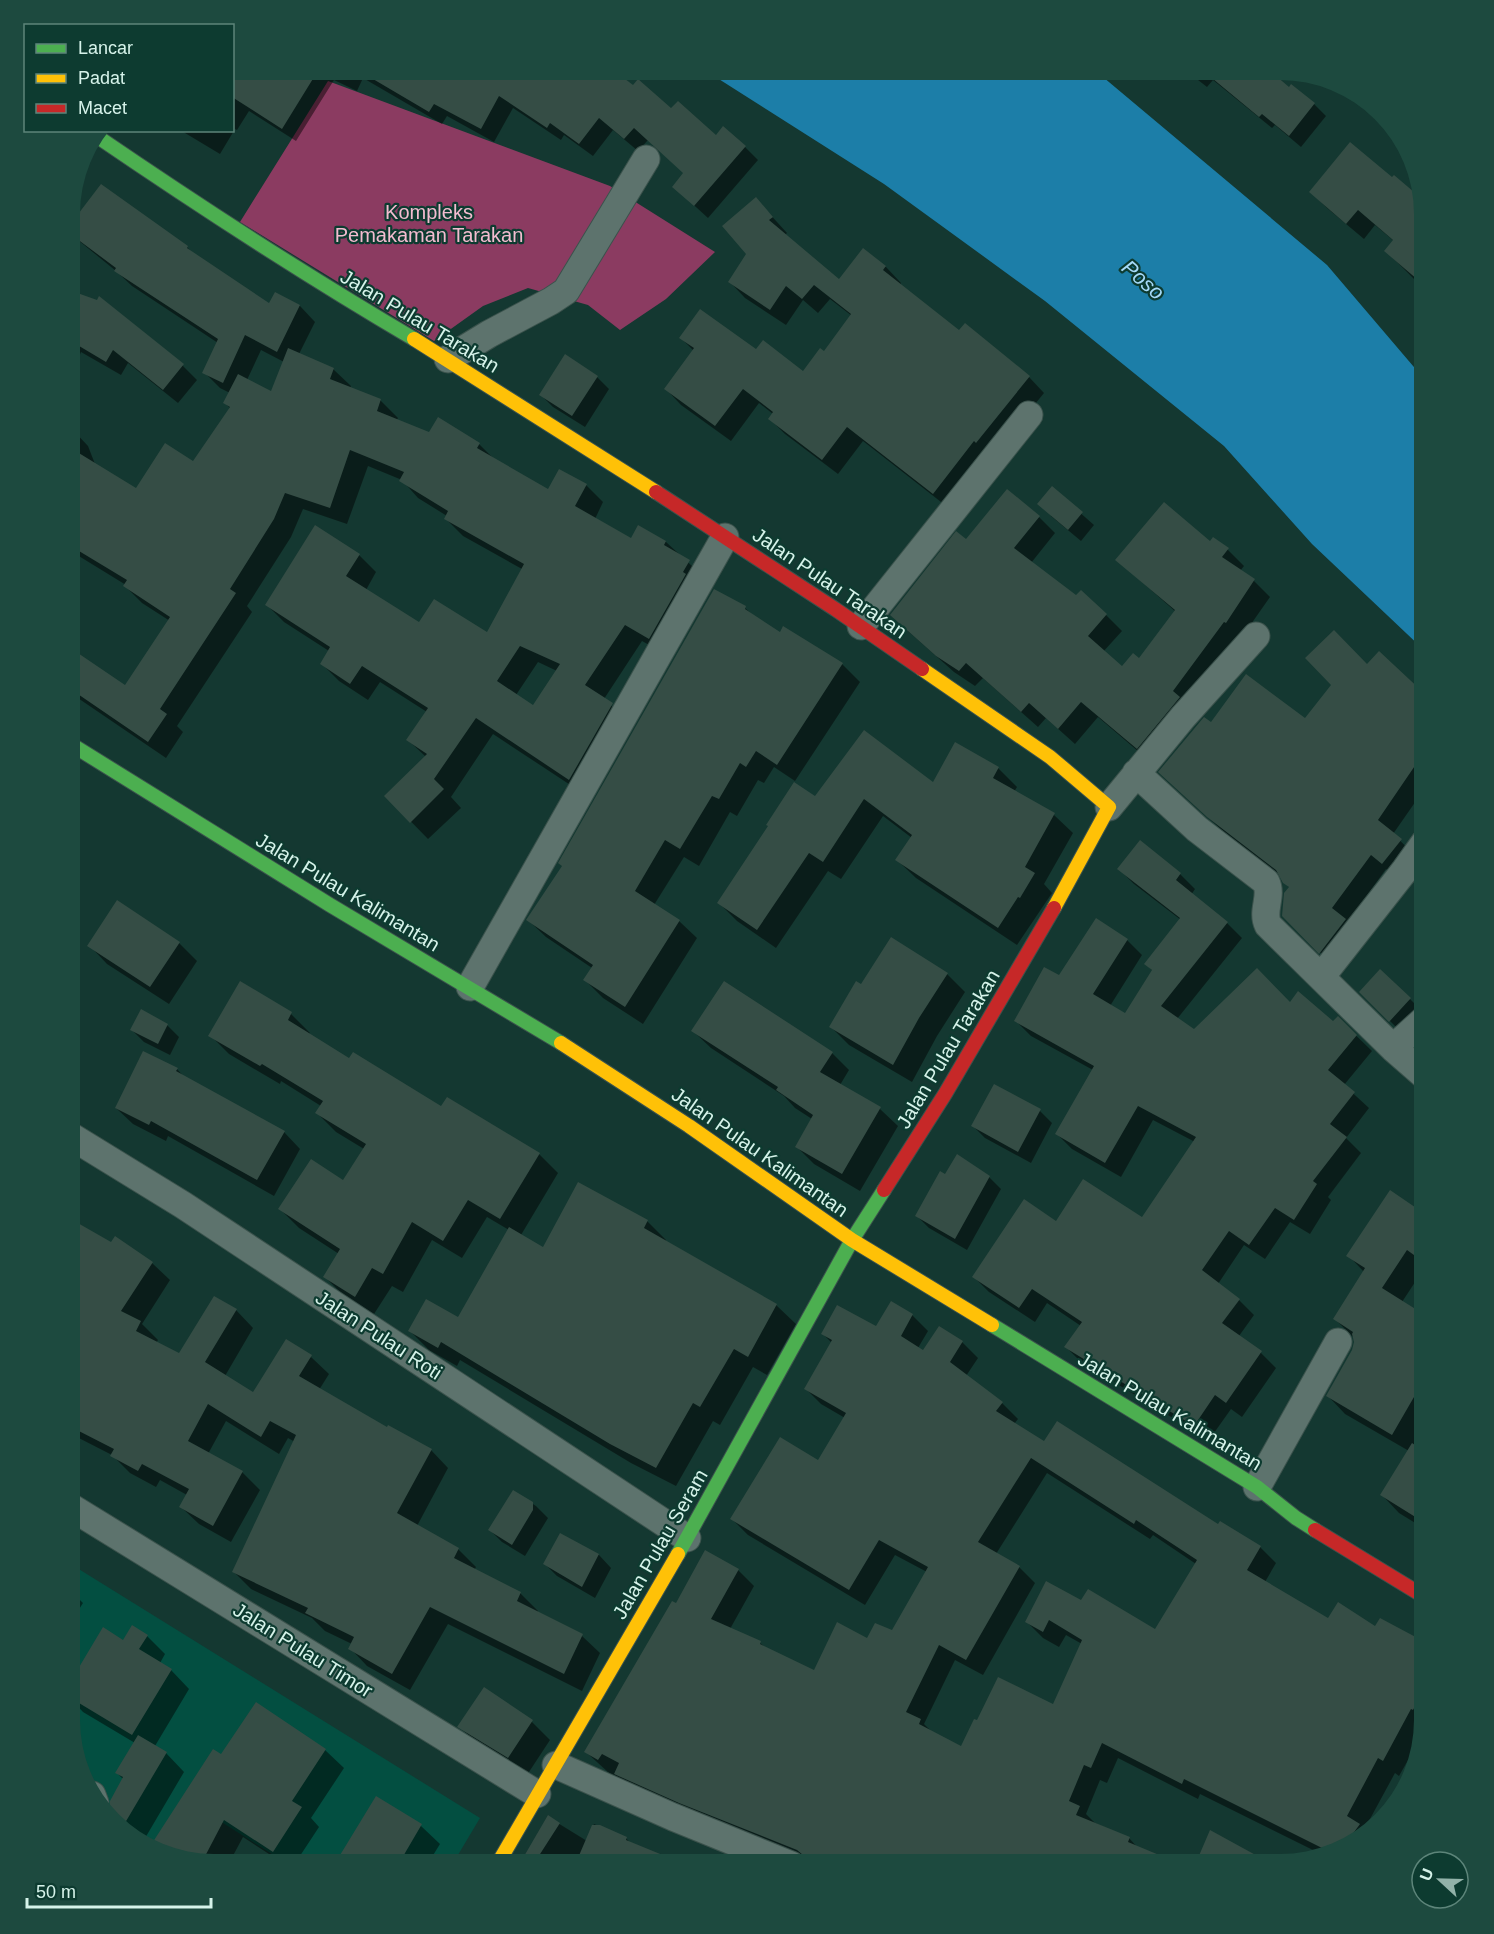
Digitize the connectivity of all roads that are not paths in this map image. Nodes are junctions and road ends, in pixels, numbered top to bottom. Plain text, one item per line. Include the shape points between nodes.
1 (102, 140) edge
2 (646, 159) dead end
3 (448, 359) junction
4 (1029, 415) dead end
5 (725, 537) junction
6 (861, 626) junction
7 (1256, 636) dead end
8 (80, 750) edge
9 (1136, 773) junction
10 (1109, 807) junction
11 (1414, 857) edge
12 (1321, 977) junction
13 (470, 987) junction
14 (1414, 1029) edge
15 (1393, 1048) junction
16 (1414, 1066) edge
17 (80, 1143) edge
18 (852, 1240) junction
19 (1338, 1342) dead end
20 (1257, 1487) junction
21 (80, 1513) edge
22 (687, 1538) junction
23 (1414, 1590) edge
24 (556, 1765) junction
25 (537, 1794) junction
26 (503, 1854) edge
27 (764, 1854) edge

1 - 3 street, Jalan Pulau Tarakan via 341,296
2 - 3 street via 566,291
3 - 5 street, Jalan Pulau Tarakan
4 - 6 street
5 - 6 street, Jalan Pulau Tarakan
5 - 13 street
6 - 10 street, Jalan Pulau Tarakan via 1050,757
7 - 9 street
8 - 13 street, Jalan Pulau Kalimantan
9 - 10 street
9 - 12 street via 1197,829 1266,882 1266,921
10 - 18 street, Jalan Pulau Tarakan via 945,1094
11 - 12 street
12 - 15 street
13 - 18 street, Jalan Pulau Kalimantan via 689,1126
14 - 15 street
15 - 16 street
17 - 22 street, Jalan Pulau Roti via 183,1205
18 - 20 street, Jalan Pulau Kalimantan
18 - 22 street, Jalan Pulau Seram
19 - 20 street
20 - 23 street, Jalan Pulau Kalimantan via 1296,1518
21 - 25 street, Jalan Pulau Timor
22 - 24 street, Jalan Pulau Seram
24 - 25 street, Jalan Pulau Seram
24 - 27 street
25 - 26 street, Jalan Pulau Seram

